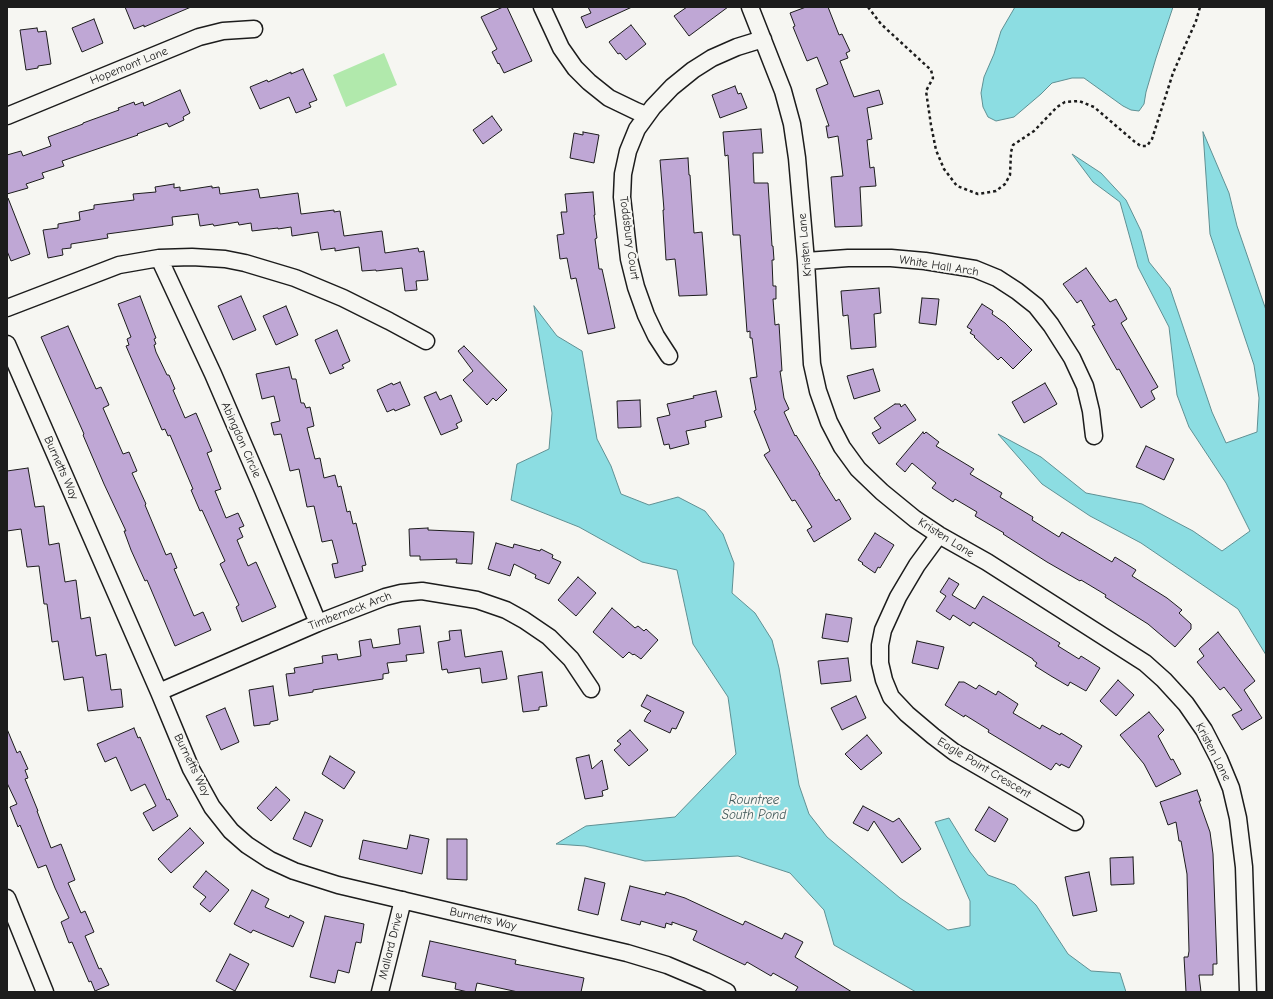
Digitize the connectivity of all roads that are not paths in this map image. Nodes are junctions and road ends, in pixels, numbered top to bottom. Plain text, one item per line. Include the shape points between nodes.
1 (542, 7) edge
2 (750, 7) edge
3 (254, 29) dead end
4 (763, 39) junction
5 (646, 115) junction
6 (7, 116) edge
7 (159, 258) junction
8 (806, 261) junction
9 (7, 308) edge
10 (426, 341) dead end
11 (7, 344) edge
12 (669, 356) dead end
13 (1094, 436) dead end
14 (939, 536) junction
15 (318, 623) junction
16 (591, 689) dead end
17 (159, 692) junction
18 (1075, 822) dead end
19 (7, 898) edge
20 (403, 900) junction
21 (45, 992) edge
22 (380, 992) edge
23 (727, 992) edge
24 (1248, 992) edge

1 - 5 street via 561,48 575,68 609,98
2 - 4 street, Kristen Lane
3 - 6 street, Hopemont Lane via 223,31 199,37
4 - 5 street, Toddsbury Court via 712,58 693,70 672,87
4 - 8 street, Kristen Lane via 783,91 792,124
5 - 12 street, Toddsbury Court via 628,151 622,197 629,258 636,287 656,336
7 - 9 street via 119,265
7 - 10 street via 225,259 295,278 343,298
7 - 15 street, Abingdon Circle via 263,490
8 - 13 street, White Hall Arch via 848,258 925,261 975,269 997,278 1036,306 1072,358 1085,386
8 - 14 street, Kristen Lane via 812,364 829,422 858,469 882,492
11 - 17 street, Burnetts Way
14 - 18 street, Eagle Point Crescent via 917,565 898,597 883,630 880,663 892,697 912,719 954,752
14 - 24 street, Kristen Lane via 987,562 1145,663 1186,704 1204,730 1231,788 1238,818 1244,867
15 - 16 street, Timberneck Arch via 385,596 401,593 422,591 477,600 506,610 549,637 571,659
15 - 17 street, Timberneck Arch
17 - 20 street, Burnetts Way via 196,780 212,807 248,845 270,860 294,871 338,885
19 - 21 street
20 - 22 street, Mallard Drive
20 - 23 street, Burnetts Way via 627,953 667,965

